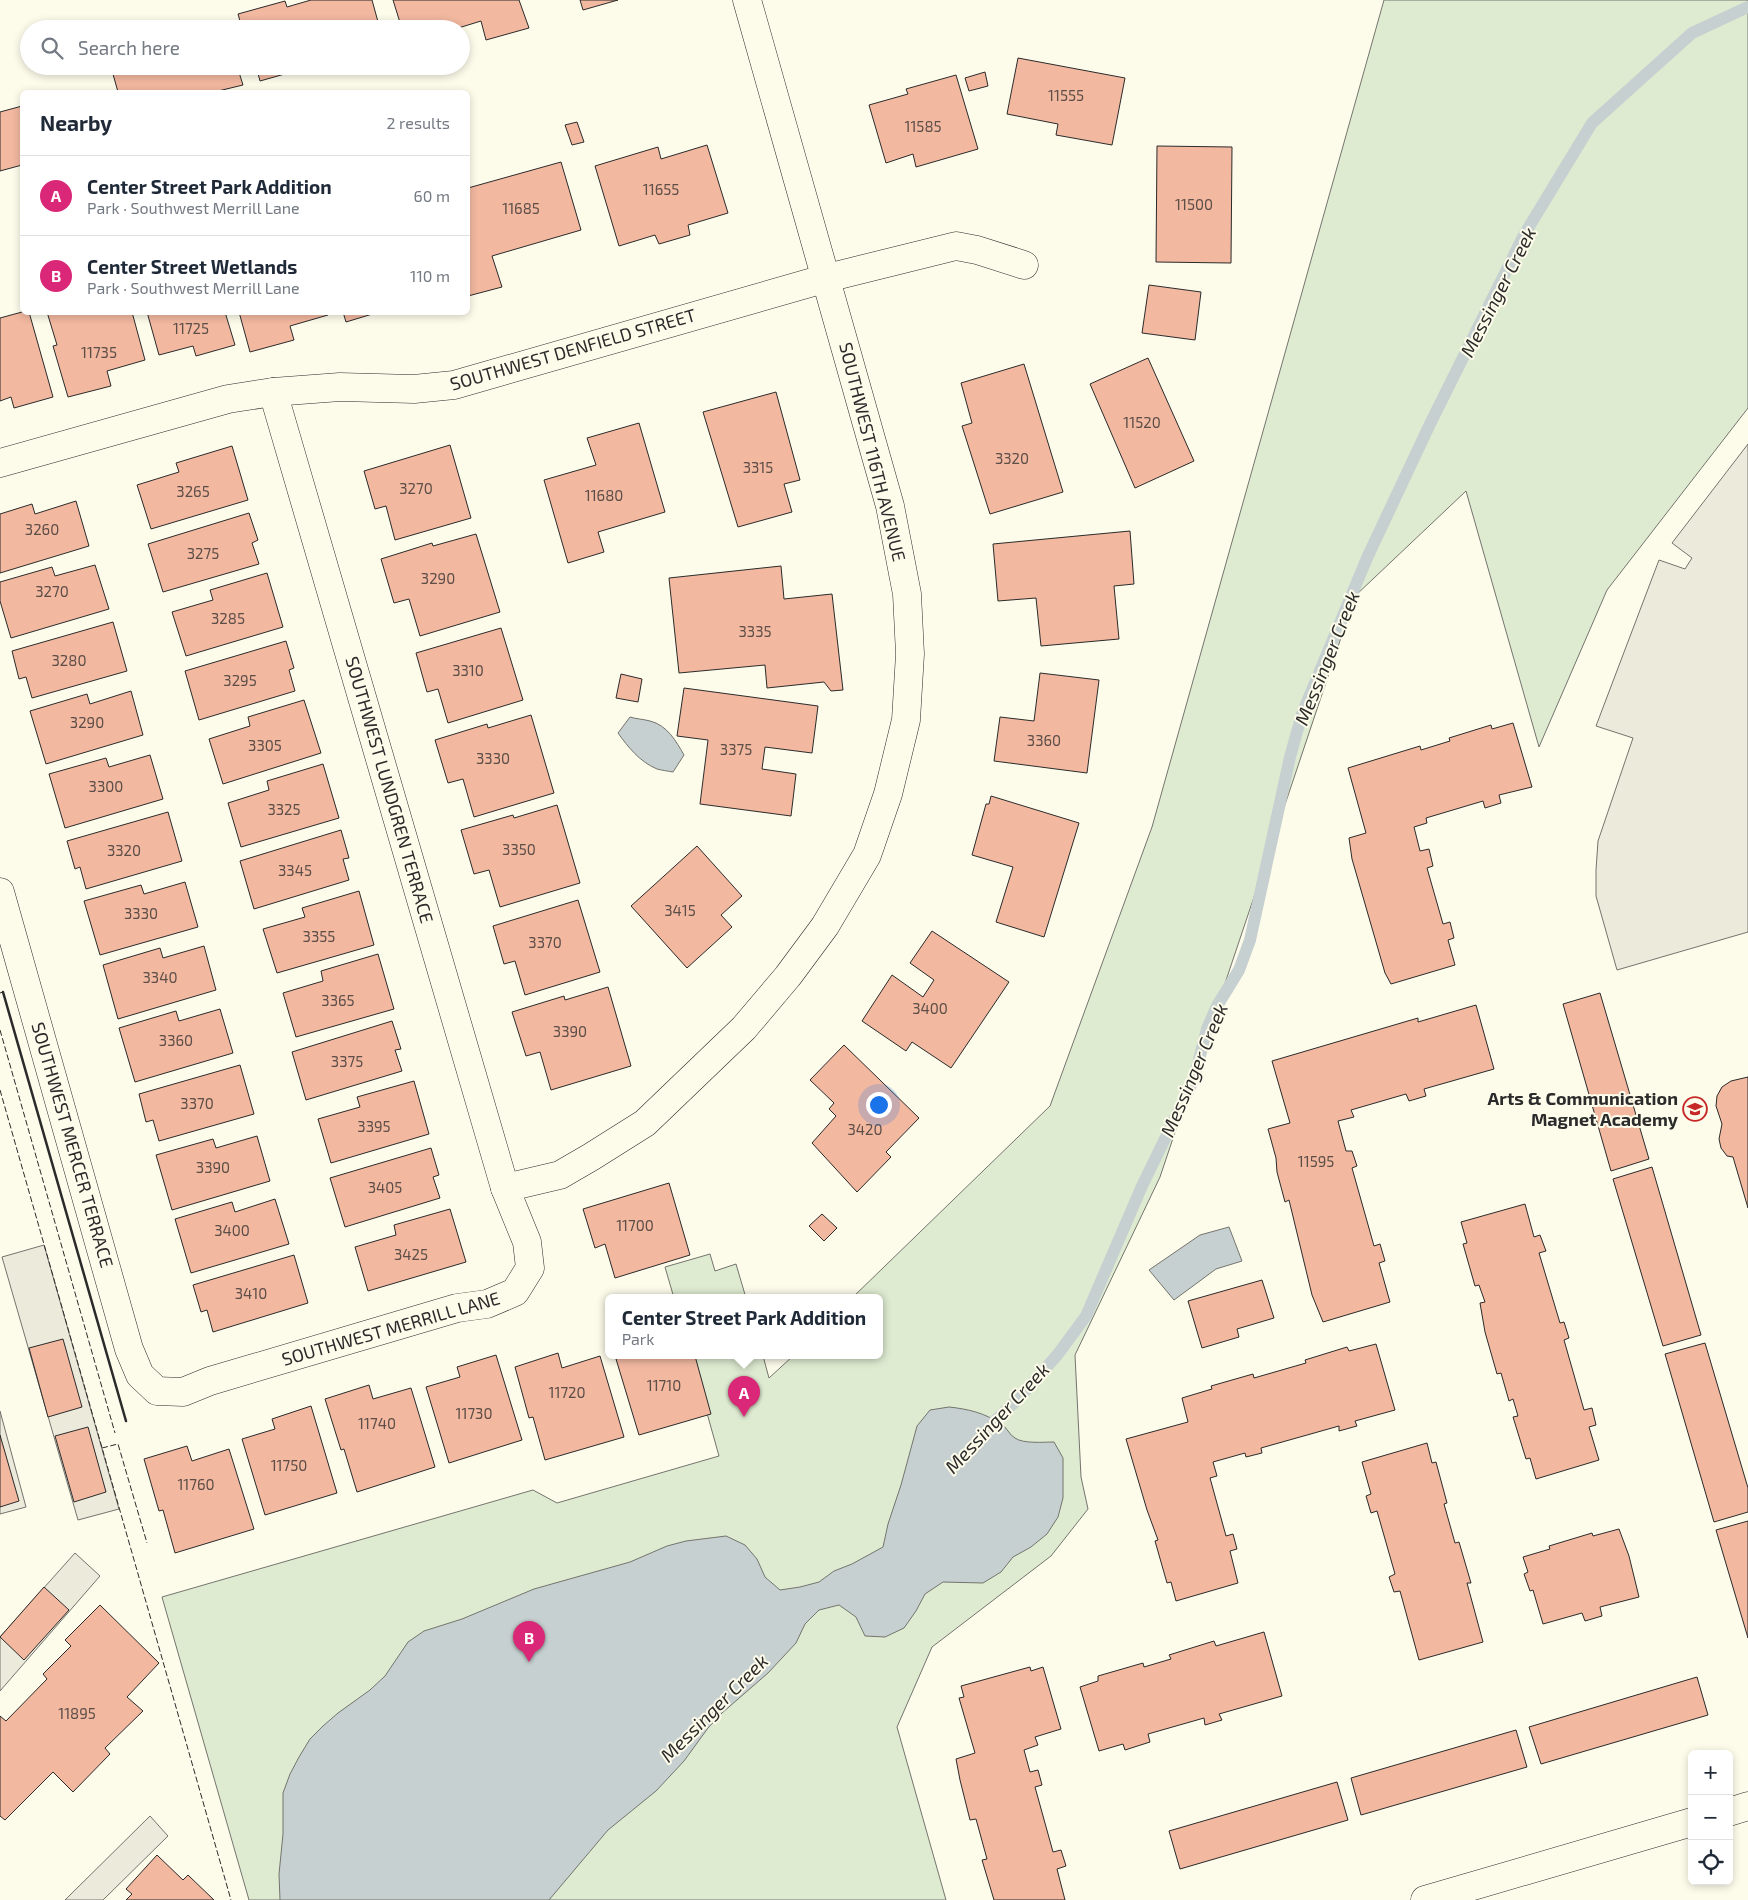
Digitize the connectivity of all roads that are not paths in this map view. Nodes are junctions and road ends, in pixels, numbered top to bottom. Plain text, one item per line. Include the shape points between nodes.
1 (747, 0) edge
2 (1024, 265) dead end
3 (827, 278) junction
4 (273, 392) junction
5 (0, 463) edge
6 (0, 892) edge
7 (506, 1188) junction
8 (157, 1391) joint
9 (1748, 1806) edge
10 (1733, 1811) edge
11 (1688, 1823) edge
12 (1425, 1900) edge

1 - 3 street, SOUTHWEST 116TH AVENUE
2 - 3 street, SOUTHWEST DENFIELD STREET via 956,246
3 - 4 street, SOUTHWEST DENFIELD STREET via 454,386 414,389 340,387
3 - 7 street, SOUTHWEST 116TH AVENUE via 890,506 907,594 910,654 906,720 888,794 867,855 825,926 763,1006 645,1122 560,1175
4 - 5 street, SOUTHWEST DENFIELD STREET via 228,399
4 - 7 street, SOUTHWEST LUNDGREN TERRACE
6 - 8 street, SOUTHWEST MERCER TERRACE via 129,1349 140,1375
7 - 8 street, SOUTHWEST MERRILL LANE via 527,1242 530,1268 515,1292 487,1304 456,1308 210,1381 183,1392
9 - 10 street
11 - 12 street

